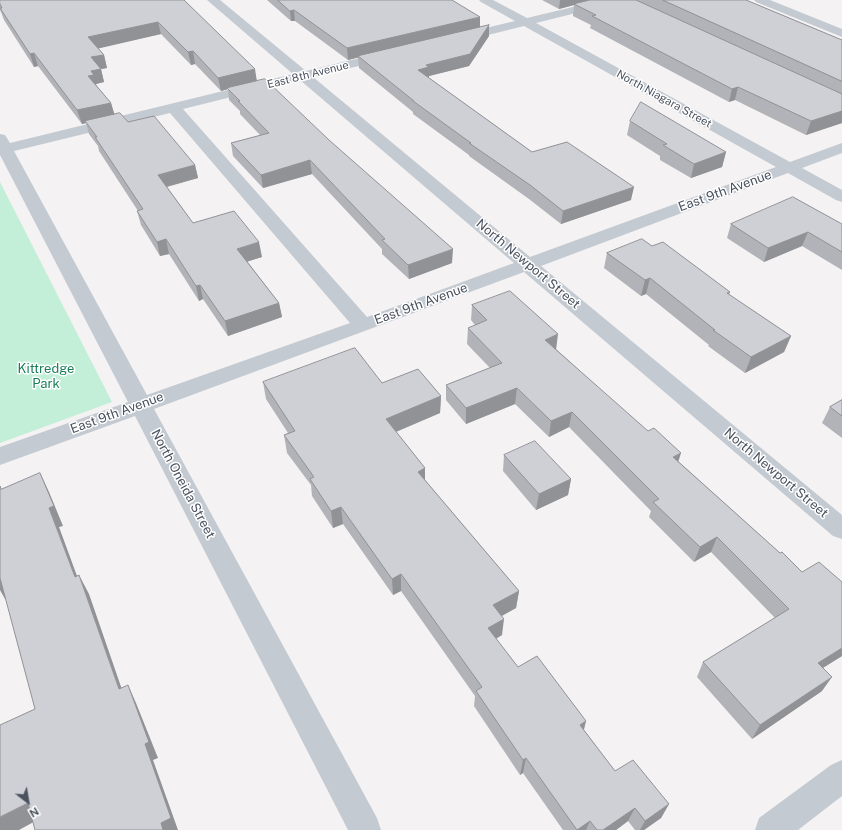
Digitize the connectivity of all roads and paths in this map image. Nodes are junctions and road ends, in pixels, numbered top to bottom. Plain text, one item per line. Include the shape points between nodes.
1 (213, 0) edge
2 (485, 0) edge
3 (616, 0) edge
4 (760, 0) edge
5 (524, 22) junction
6 (842, 34) edge
7 (448, 41) edge
8 (402, 52) edge
9 (303, 76) junction
10 (173, 108) junction
11 (2, 145) edge
12 (842, 148) edge
13 (789, 168) junction
14 (842, 197) edge
15 (528, 264) junction
16 (363, 325) junction
17 (140, 404) junction
18 (0, 456) edge
19 (842, 529) edge
20 (842, 776) edge
21 (365, 830) edge
22 (771, 830) edge

1 - 9 street, North Newport Street
2 - 5 street, North Niagara Street
3 - 5 street
4 - 6 street
5 - 7 street
5 - 13 street, North Niagara Street
8 - 9 street, East 8th Avenue
9 - 10 street, East 8th Avenue
9 - 15 street, North Newport Street
10 - 11 street, East 8th Avenue
10 - 16 street
11 - 17 street, North Oneida Street
12 - 13 street, East 9th Avenue
13 - 14 street, North Niagara Street
13 - 15 street, East 9th Avenue
15 - 16 street, East 9th Avenue
15 - 19 street, North Newport Street
16 - 17 street, East 9th Avenue
17 - 18 street, East 9th Avenue
17 - 21 street, North Oneida Street
20 - 22 street

